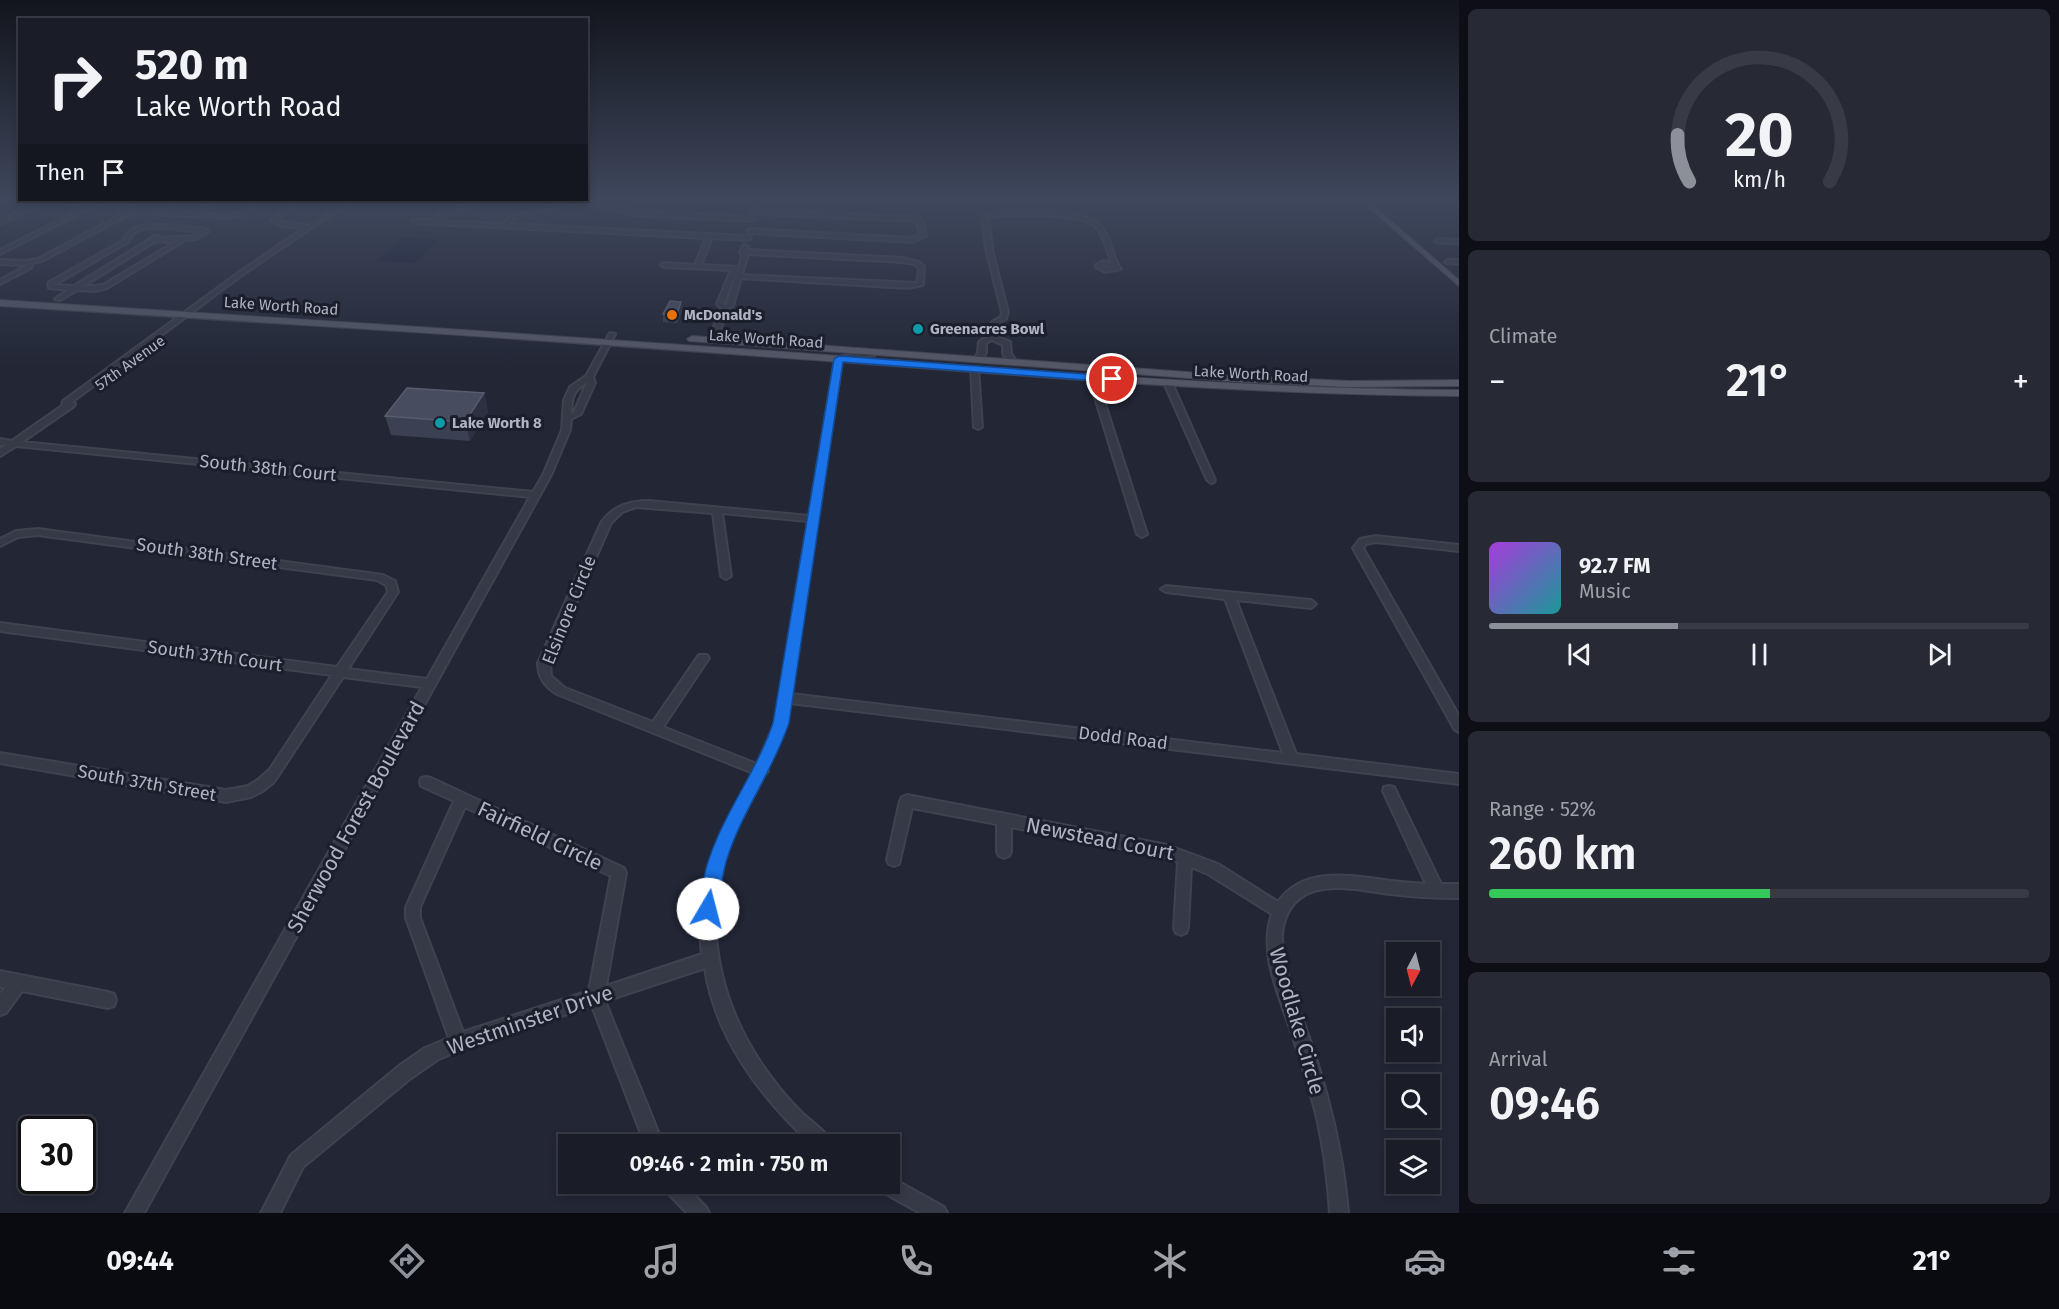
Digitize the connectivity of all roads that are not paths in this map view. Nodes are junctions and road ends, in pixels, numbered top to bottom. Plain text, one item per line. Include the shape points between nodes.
1 (46, 257) edge
2 (98, 257) edge
3 (125, 257) edge
4 (155, 257) edge
5 (266, 257) edge
6 (701, 257) edge
7 (745, 257) edge
8 (820, 257) edge
9 (991, 257) edge
10 (1111, 257) edge
11 (1428, 257) edge
12 (1442, 257) edge
13 (0, 262) edge
14 (1448, 262) junction
15 (1459, 262) edge
16 (30, 263) junction
17 (664, 265) dead end
18 (1114, 265) dead end
19 (697, 267) junction
20 (737, 272) junction
21 (1459, 272) edge
22 (1, 282) edge
23 (1459, 284) edge
24 (75, 288) junction
25 (0, 296) edge
26 (58, 299) junction
27 (0, 303) edge
28 (197, 308) junction
29 (188, 315) junction
30 (401, 321) junction
31 (314, 323) junction
32 (494, 327) junction
33 (393, 328) junction
34 (610, 338) junction
35 (995, 338) junction
36 (713, 340) junction
37 (880, 352) junction
38 (839, 359) junction
39 (1012, 362) junction
40 (976, 364) junction
41 (1084, 367) junction
42 (1119, 369) junction
43 (589, 377) junction
44 (1093, 378) junction
45 (1168, 383) junction
46 (1317, 383) junction
47 (1459, 383) edge
48 (1459, 393) edge
49 (568, 417) junction
50 (978, 427) dead end
51 (0, 442) edge
52 (13, 443) junction
53 (0, 453) edge
54 (1211, 480) dead end
55 (536, 495) junction
56 (717, 510) junction
57 (814, 519) junction
58 (1142, 534) dead end
59 (0, 543) edge
60 (1459, 548) edge
61 (726, 576) dead end
62 (393, 587) joint
63 (1166, 590) dead end
64 (1229, 596) junction
65 (1311, 604) dead end
66 (0, 627) edge
67 (703, 658) dead end
68 (342, 673) junction
69 (430, 684) junction
70 (786, 698) junction
71 (1459, 727) edge
72 (655, 729) junction
73 (0, 758) edge
74 (1292, 759) junction
75 (762, 771) junction
76 (1459, 779) edge
77 (426, 782) dead end
78 (1389, 791) dead end
79 (462, 799) junction
80 (1004, 820) junction
81 (1004, 852) dead end
82 (1185, 857) junction
83 (894, 860) dead end
84 (1437, 891) junction
85 (1459, 891) edge
86 (1280, 911) junction
87 (1181, 928) dead end
88 (710, 959) junction
89 (0, 979) edge
90 (18, 983) junction
91 (596, 996) junction
92 (108, 999) dead end
93 (0, 1006) edge
94 (458, 1042) junction
95 (650, 1134) edge
96 (812, 1134) edge
97 (900, 1192) edge
98 (681, 1194) edge
99 (134, 1213) edge
100 (270, 1213) edge
101 (700, 1213) edge
102 (938, 1213) edge
103 (1339, 1213) edge

1 - 16 street
2 - 24 street via 50,284
3 - 24 street
4 - 24 street via 105,287
5 - 28 street, 57th Avenue
6 - 19 street
7 - 20 street
8 - 20 street via 911,262 922,267 920,285
9 - 35 street via 1005,312 1004,318 995,322
10 - 18 street
11 - 23 main road
12 - 14 main road
13 - 16 street
14 - 15 street
14 - 21 main road
16 - 22 street
17 - 19 street
19 - 20 street
20 - 36 street via 730,306 724,308
24 - 26 street
25 - 26 main road, Lake Worth Road
26 - 28 main road, Lake Worth Road
27 - 29 main road, Lake Worth Road
28 - 29 street, 57th Avenue
28 - 30 main road, Lake Worth Road
29 - 31 main road, Lake Worth Road
29 - 52 street, 57th Avenue via 189,320
30 - 31 main road via 380,325
30 - 32 main road, Lake Worth Road
31 - 33 main road, Lake Worth Road
32 - 33 main road
32 - 34 main road, Lake Worth Road
33 - 34 main road, Lake Worth Road
34 - 36 main road, Lake Worth Road
34 - 38 main road, Lake Worth Road
34 - 43 street, Sherwood Forest Boulevard
35 - 39 street via 1007,344
35 - 40 street via 983,342
36 - 37 main road, Lake Worth Road
37 - 38 street
37 - 40 main road, Lake Worth Road
38 - 40 main road, Lake Worth Road
38 - 57 street
39 - 40 main road, Lake Worth Road
39 - 41 main road, Lake Worth Road
40 - 41 main road via 1076,372
40 - 44 main road, Lake Worth Road
40 - 50 street
41 - 42 main road, Lake Worth Road
42 - 44 street
42 - 46 main road, Lake Worth Road
43 - 49 street, Sherwood Forest Boulevard via 574,387 568,400
43 - 49 street, Sherwood Forest Boulevard via 591,383 578,414
44 - 45 main road, Lake Worth Road
44 - 58 street
45 - 46 main road via 1302,388
45 - 48 main road, Lake Worth Road via 1305,392
45 - 54 street
46 - 47 main road, Lake Worth Road
49 - 55 street, Sherwood Forest Boulevard via 559,452
51 - 52 street, South 38th Court
52 - 53 street, 57th Avenue
52 - 55 street, South 38th Court
55 - 69 street, Sherwood Forest Boulevard
56 - 57 street, Elsinore Circle
56 - 61 street
56 - 72 street, Elsinore Circle via 642,504 612,514 544,663 545,677 555,688
57 - 70 street
59 - 62 street, South 38th Street via 16,534 38,532 379,577
60 - 71 street via 1376,539 1363,541 1358,548
62 - 68 street, South 37th Street via 391,598
63 - 64 street
64 - 65 street
64 - 74 street
66 - 68 street, South 37th Court
67 - 72 street
68 - 69 street, South 37th Court
68 - 73 street, South 37th Street via 274,773 258,788 236,796
69 - 99 street, Sherwood Forest Boulevard
70 - 74 street, Dodd Road
70 - 75 street
72 - 75 street, Elsinore Circle
74 - 76 street, Dodd Road
75 - 88 street via 717,860 708,909
77 - 79 street, Fairfield Circle
78 - 84 street
79 - 91 street, Fairfield Circle via 619,873
79 - 94 street, Fairfield Circle via 413,907
80 - 81 street
80 - 82 street, Newstead Court
80 - 83 street, Newstead Court via 907,801
82 - 86 street, Newstead Court via 1213,869
82 - 87 street
84 - 85 street
84 - 86 street via 1330,882 1293,895
86 - 103 street, Woodlake Circle via 1274,932 1275,954 1327,1124
88 - 91 street, Westminster Drive
88 - 96 street via 722,1005 740,1047 778,1102
89 - 90 street
90 - 92 street
90 - 93 street
91 - 94 street, Westminster Drive
91 - 95 street
94 - 100 street, Westminster Drive via 430,1054 405,1072 297,1161
97 - 102 street
98 - 101 street

